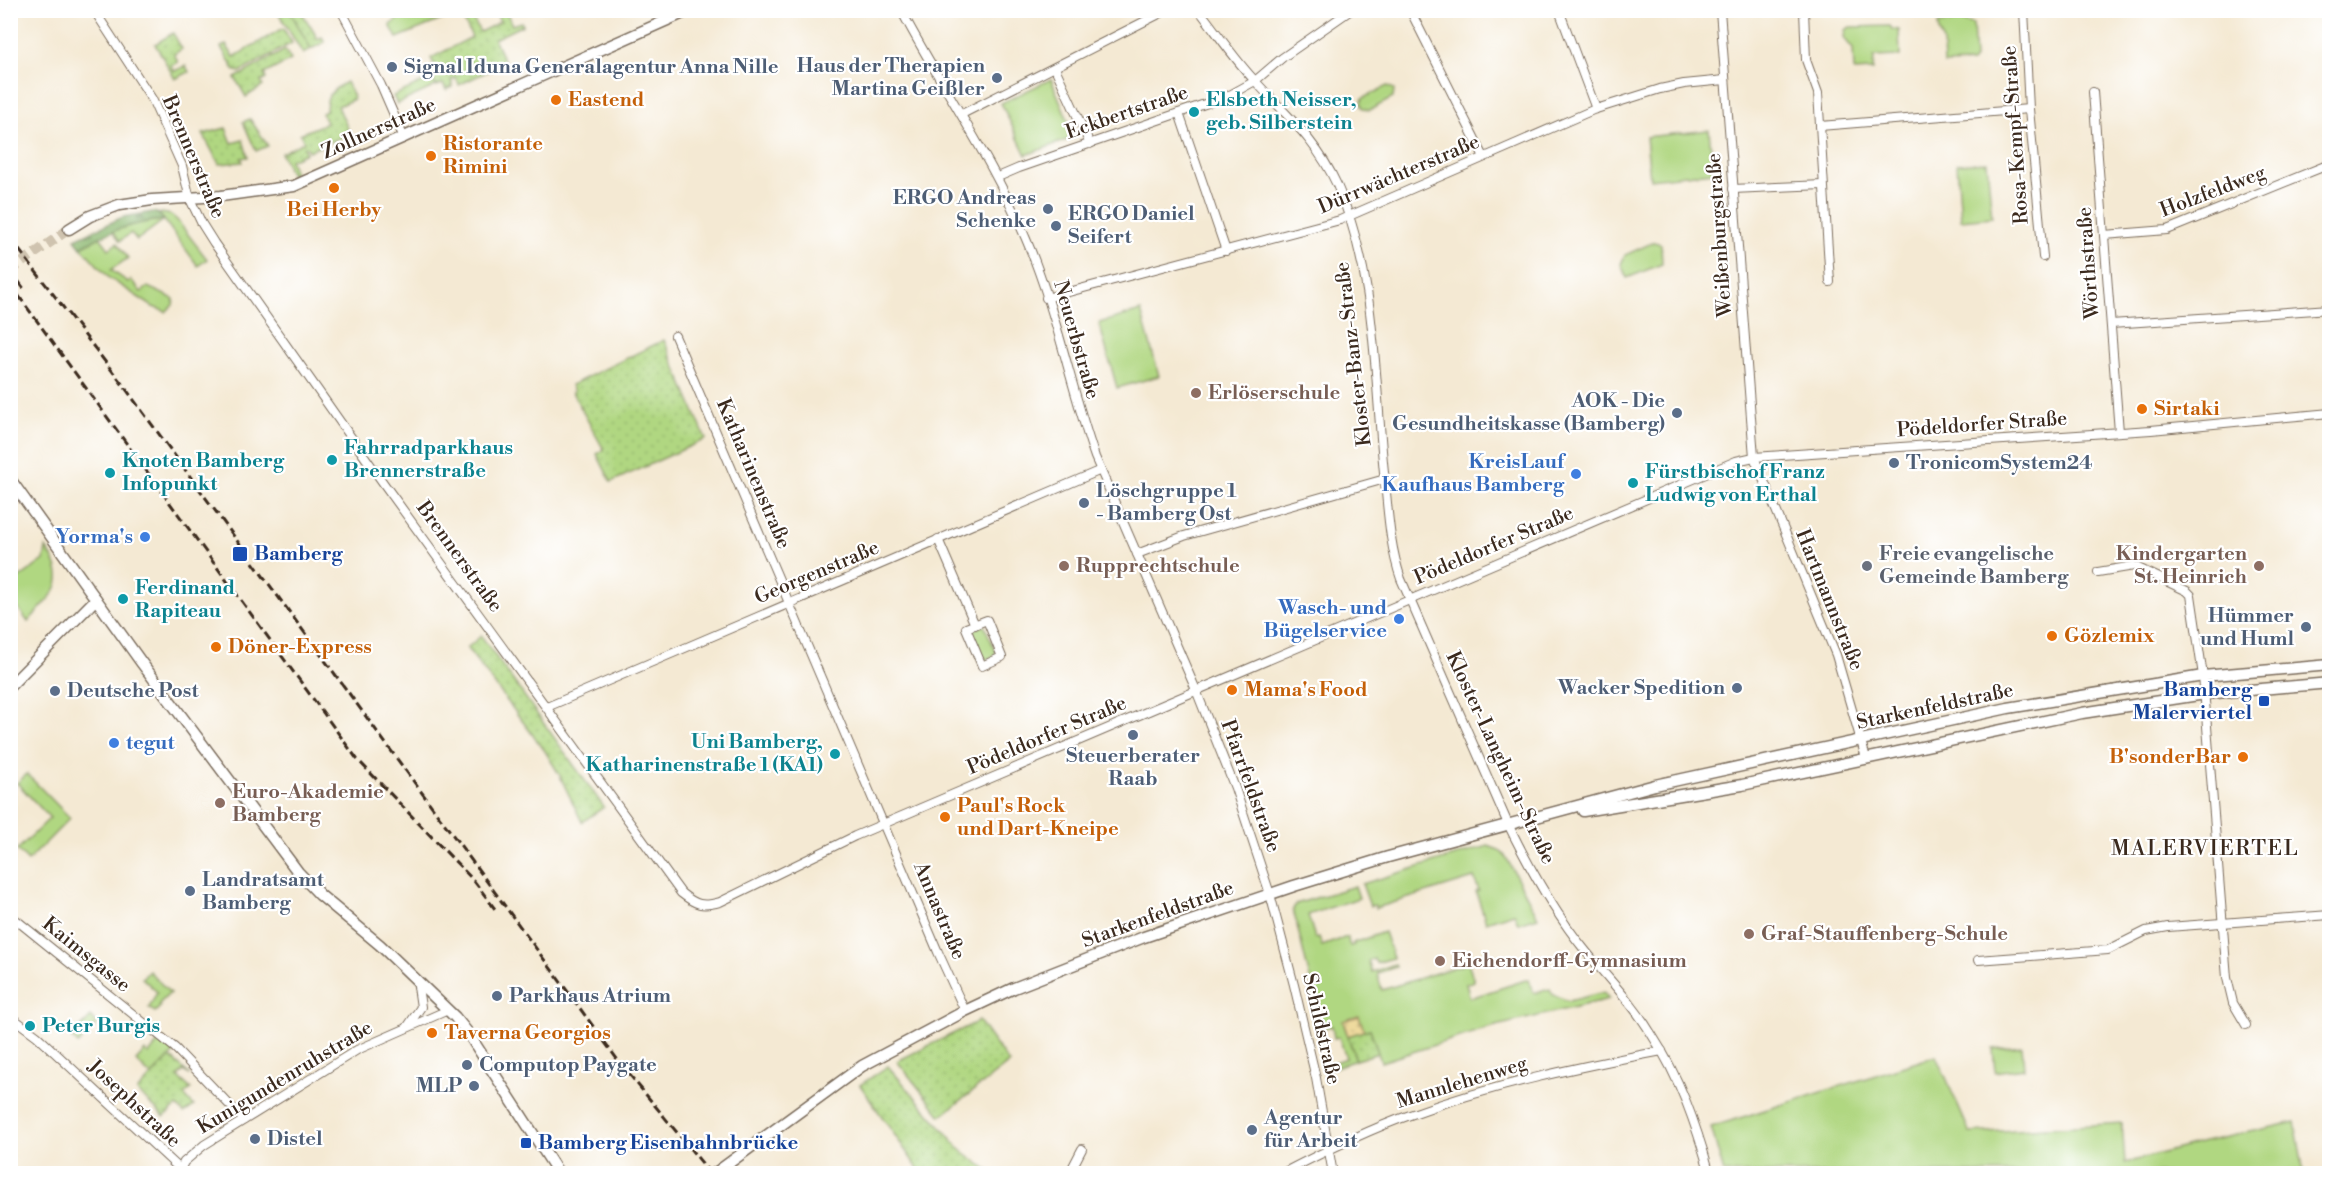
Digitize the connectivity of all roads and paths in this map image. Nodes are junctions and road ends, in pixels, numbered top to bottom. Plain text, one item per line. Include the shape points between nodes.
1 (94, 10) edge
2 (341, 10) edge
3 (690, 10) edge
4 (902, 10) edge
5 (1167, 10) edge
6 (1198, 10) edge
7 (1351, 10) edge
8 (1410, 10) edge
9 (1559, 10) edge
10 (1720, 10) edge
11 (1804, 10) edge
12 (2024, 10) edge
13 (1055, 68) junction
14 (1725, 80) junction
15 (1255, 81) junction
16 (2093, 92) dead end
17 (1596, 109) junction
18 (2029, 109) junction
19 (1179, 113) junction
20 (962, 114) junction
21 (1820, 126) junction
22 (404, 138) junction
23 (1090, 144) junction
24 (1484, 157) junction
25 (2330, 164) edge
26 (998, 177) junction
27 (1823, 185) junction
28 (1733, 189) junction
29 (190, 199) junction
30 (1350, 217) junction
31 (69, 229) tunnel mouth
32 (2104, 235) junction
33 (1226, 251) junction
34 (2043, 257) dead end
35 (1830, 282) dead end
36 (1046, 298) junction
37 (2330, 309) edge
38 (2110, 324) junction
39 (675, 336) dead end
40 (2330, 413) edge
41 (2119, 432) junction
42 (1754, 457) junction
43 (1101, 470) junction
44 (10, 479) edge
45 (1385, 479) junction
46 (938, 539) junction
47 (1137, 554) junction
48 (2098, 572) dead end
49 (96, 599) junction
50 (1410, 599) junction
51 (790, 602) junction
52 (975, 625) junction
53 (2330, 664) edge
54 (2203, 676) junction
55 (2330, 683) edge
56 (10, 686) edge
57 (1196, 690) junction
58 (2205, 694) junction
59 (547, 707) junction
60 (1861, 741) junction
61 (1866, 758) junction
62 (1552, 813) junction
63 (1508, 824) junction
64 (884, 825) junction
65 (1270, 894) junction
66 (720, 902) joint
67 (10, 915) edge
68 (2330, 915) edge
69 (2224, 924) junction
70 (1978, 960) dead end
71 (417, 980) junction
72 (448, 1010) junction
73 (965, 1011) junction
74 (10, 1016) edge
75 (2246, 1025) dead end
76 (408, 1026) junction
77 (1662, 1051) junction
78 (244, 1120) junction
79 (1082, 1149) dead end
80 (1330, 1149) junction
81 (179, 1171) edge
82 (559, 1173) edge
83 (714, 1173) edge
84 (1069, 1173) edge
85 (1281, 1173) edge
86 (1333, 1173) edge
87 (1710, 1173) edge

1 - 29 street, Brennerstraße via 152,99 182,166
2 - 22 street
3 - 22 street, Zollnerstraße
4 - 20 street, Neuerbstraße
5 - 13 street
6 - 15 street, Kloster-Banz-Straße
7 - 15 street, Eckbertstraße
8 - 24 street
9 - 17 street
10 - 14 street, Weißenburgstraße
11 - 21 street via 1806,60 1818,93
12 - 18 street, Rosa-Kempf-Straße
13 - 20 street
13 - 23 street
14 - 17 street, Dürrwächterstraße via 1660,89
14 - 28 street, Weißenburgstraße
15 - 19 street, Eckbertstraße via 1228,96
15 - 30 street, Kloster-Banz-Straße via 1307,136 1336,183
16 - 32 street, Wörthstraße
17 - 24 street, Dürrwächterstraße
18 - 21 street
18 - 34 street, Rosa-Kempf-Straße
19 - 23 street, Eckbertstraße
19 - 33 street
20 - 26 street, Neuerbstraße
21 - 27 street
22 - 29 street, Zollnerstraße via 294,186
23 - 26 street, Eckbertstraße
24 - 30 street, Dürrwächterstraße
25 - 32 street, Holzfeldweg via 2167,230
26 - 36 street, Neuerbstraße via 1026,239
27 - 28 street
27 - 35 street
28 - 42 street, Weißenburgstraße
29 - 31 street, Zollnerstraße via 119,205
29 - 59 street, Brennerstraße via 238,279
30 - 33 street, Dürrwächterstraße
30 - 45 street, Kloster-Banz-Straße via 1362,262 1371,328
32 - 38 street, Wörthstraße
33 - 36 street, Dürrwächterstraße
36 - 43 street, Neuerbstraße
37 - 38 street
38 - 41 street, Wörthstraße
39 - 51 street, Katharinenstraße
40 - 41 street, Pödeldorfer Straße
41 - 42 street, Pödeldorfer Straße
42 - 50 street, Pödeldorfer Straße
42 - 60 street, Hartmannstraße via 1836,655
43 - 46 street, Georgenstraße
43 - 47 street, Neuerbstraße
44 - 49 street
45 - 47 street via 1184,536
45 - 50 street, Kloster-Banz-Straße via 1393,557
46 - 51 street, Georgenstraße
46 - 52 street
47 - 57 street, Neuerbstraße
48 - 54 street via 2134,566 2187,591 2191,596
49 - 56 street
49 - 71 street via 298,872
50 - 57 street, Pödeldorfer Straße
50 - 63 street, Kloster-Langheim-Straße
51 - 59 street, Georgenstraße
51 - 64 street, Katharinenstraße
52 - 52 street via 966,628 982,666 1002,657 987,620
53 - 54 street, Starkenfeldstraße
54 - 58 street
54 - 60 street, Starkenfeldstraße via 2008,708
55 - 58 street, Starkenfeldstraße
57 - 64 street, Pödeldorfer Straße
57 - 65 street, Pfarrfeldstraße via 1228,766
58 - 61 street, Starkenfeldstraße via 1964,736
58 - 69 street
59 - 66 street, Brennerstraße via 681,893 697,904
60 - 61 street, Hartmannstraße
60 - 62 street, Starkenfeldstraße via 1655,785
61 - 62 street, Starkenfeldstraße via 1742,785
62 - 63 street, Starkenfeldstraße
63 - 65 street, Starkenfeldstraße
63 - 77 street, Kloster-Langheim-Straße via 1568,928 1630,1003
64 - 66 street, Pödeldorfer Straße
64 - 73 street, Annastraße
65 - 73 street, Starkenfeldstraße via 1144,937
65 - 80 street, Schildstraße
67 - 78 street, Kaimsgasse via 175,1048
68 - 69 street
69 - 70 street via 2146,931 2102,951
69 - 75 street via 2230,993
71 - 72 street
71 - 76 street via 421,1007
72 - 76 street, Kunigundenruhstraße
72 - 82 street via 468,1033
73 - 83 street, Starkenfeldstraße via 885,1053
74 - 81 street, Josephstraße via 37,1036
76 - 78 street, Kunigundenruhstraße via 357,1050
77 - 80 street, Mannlehenweg via 1524,1080 1456,1100 1383,1125
77 - 87 street, Kloster-Langheim-Straße via 1688,1105
78 - 81 street, Kunigundenruhstraße via 191,1155
79 - 84 street
80 - 85 street, Mannlehenweg
80 - 86 street, Schildstraße

